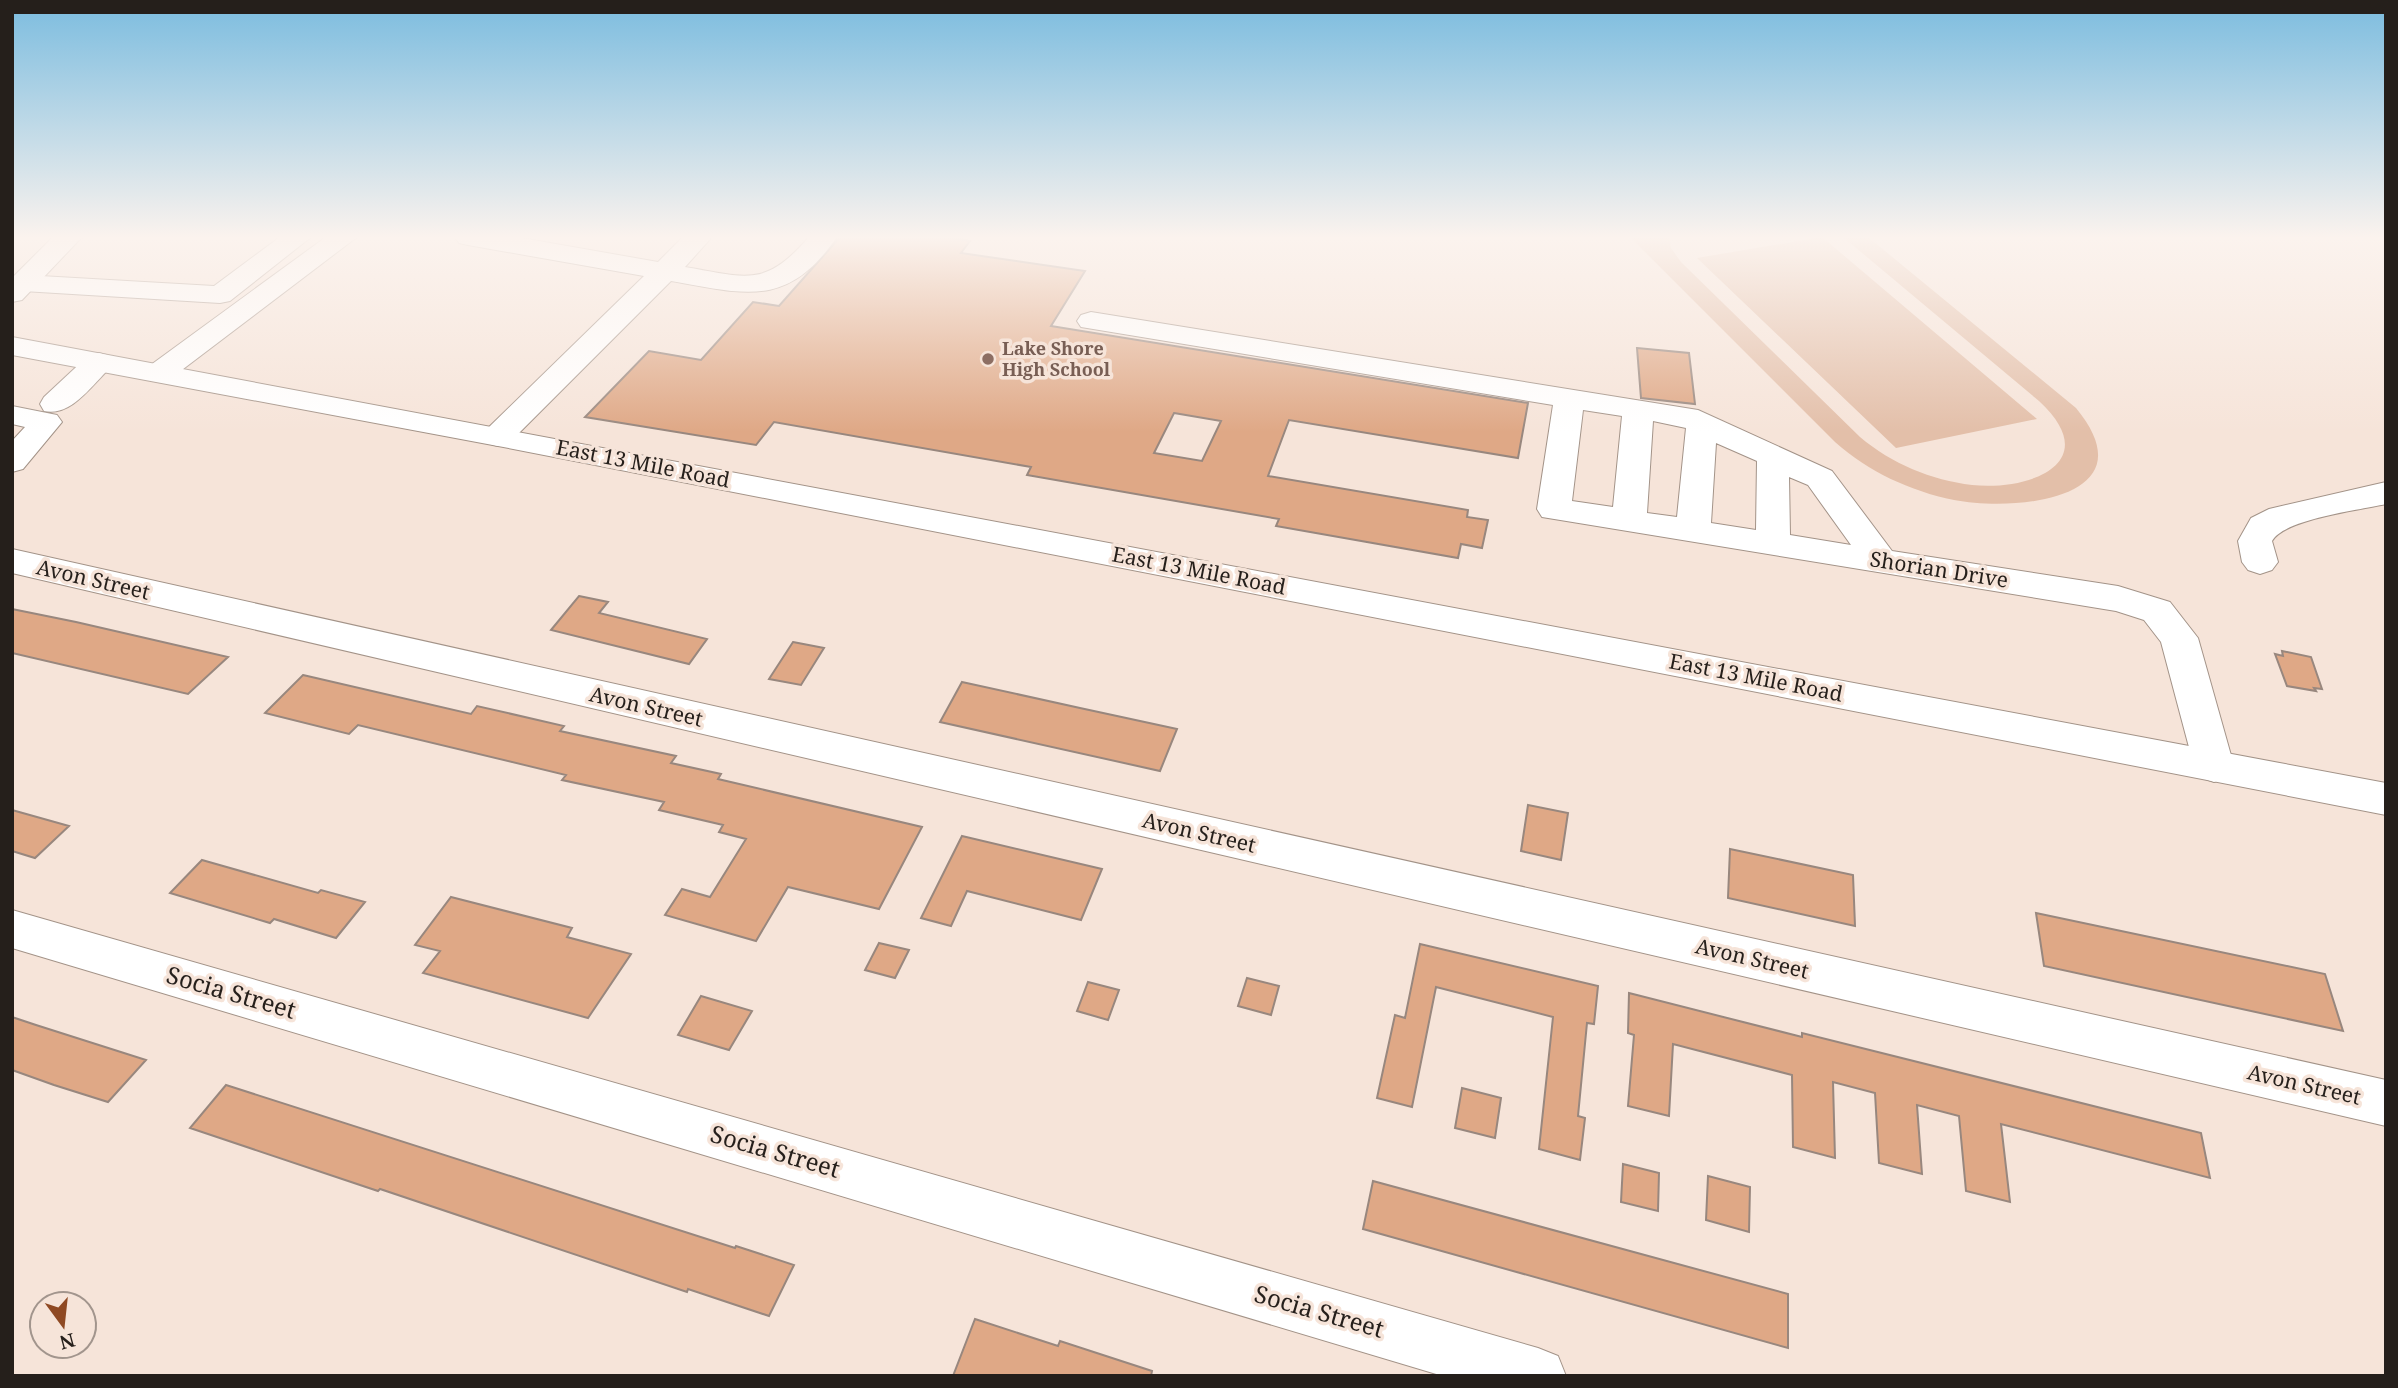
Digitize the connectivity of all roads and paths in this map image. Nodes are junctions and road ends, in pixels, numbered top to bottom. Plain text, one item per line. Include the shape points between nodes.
1 (211, 302) edge
2 (236, 302) edge
3 (636, 302) edge
4 (1091, 321) dead end
5 (16, 350) edge
6 (128, 367) junction
7 (1569, 398) junction
8 (55, 404) dead end
9 (1638, 409) junction
10 (12, 415) edge
11 (1702, 424) junction
12 (498, 436) junction
13 (1773, 456) junction
14 (12, 462) edge
15 (2386, 493) edge
16 (1629, 521) junction
17 (1693, 531) junction
18 (1773, 544) junction
19 (12, 561) edge
20 (1881, 561) junction
21 (2260, 562) dead end
22 (2214, 766) junction
23 (2386, 799) edge
24 (12, 929) edge
25 (2386, 1103) edge
26 (1538, 1376) edge

1 - 6 street
2 - 6 street
3 - 12 street
4 - 7 street
5 - 6 street, East 13 Mile Road
6 - 8 street
6 - 12 street, East 13 Mile Road
7 - 9 street
7 - 16 street, Shorian Drive via 1554,509
9 - 11 street
9 - 16 street
10 - 14 street via 46,422
11 - 13 street
11 - 17 street
12 - 22 street, East 13 Mile Road
13 - 18 street
13 - 20 street via 1820,478
15 - 21 street via 2281,517 2263,526 2255,541
16 - 17 street, Shorian Drive
17 - 18 street, Shorian Drive
18 - 20 street, Shorian Drive
19 - 25 street, Avon Street
20 - 22 street, Shorian Drive via 2118,599 2157,611 2179,638
22 - 23 street, East 13 Mile Road
24 - 26 street, Socia Street

